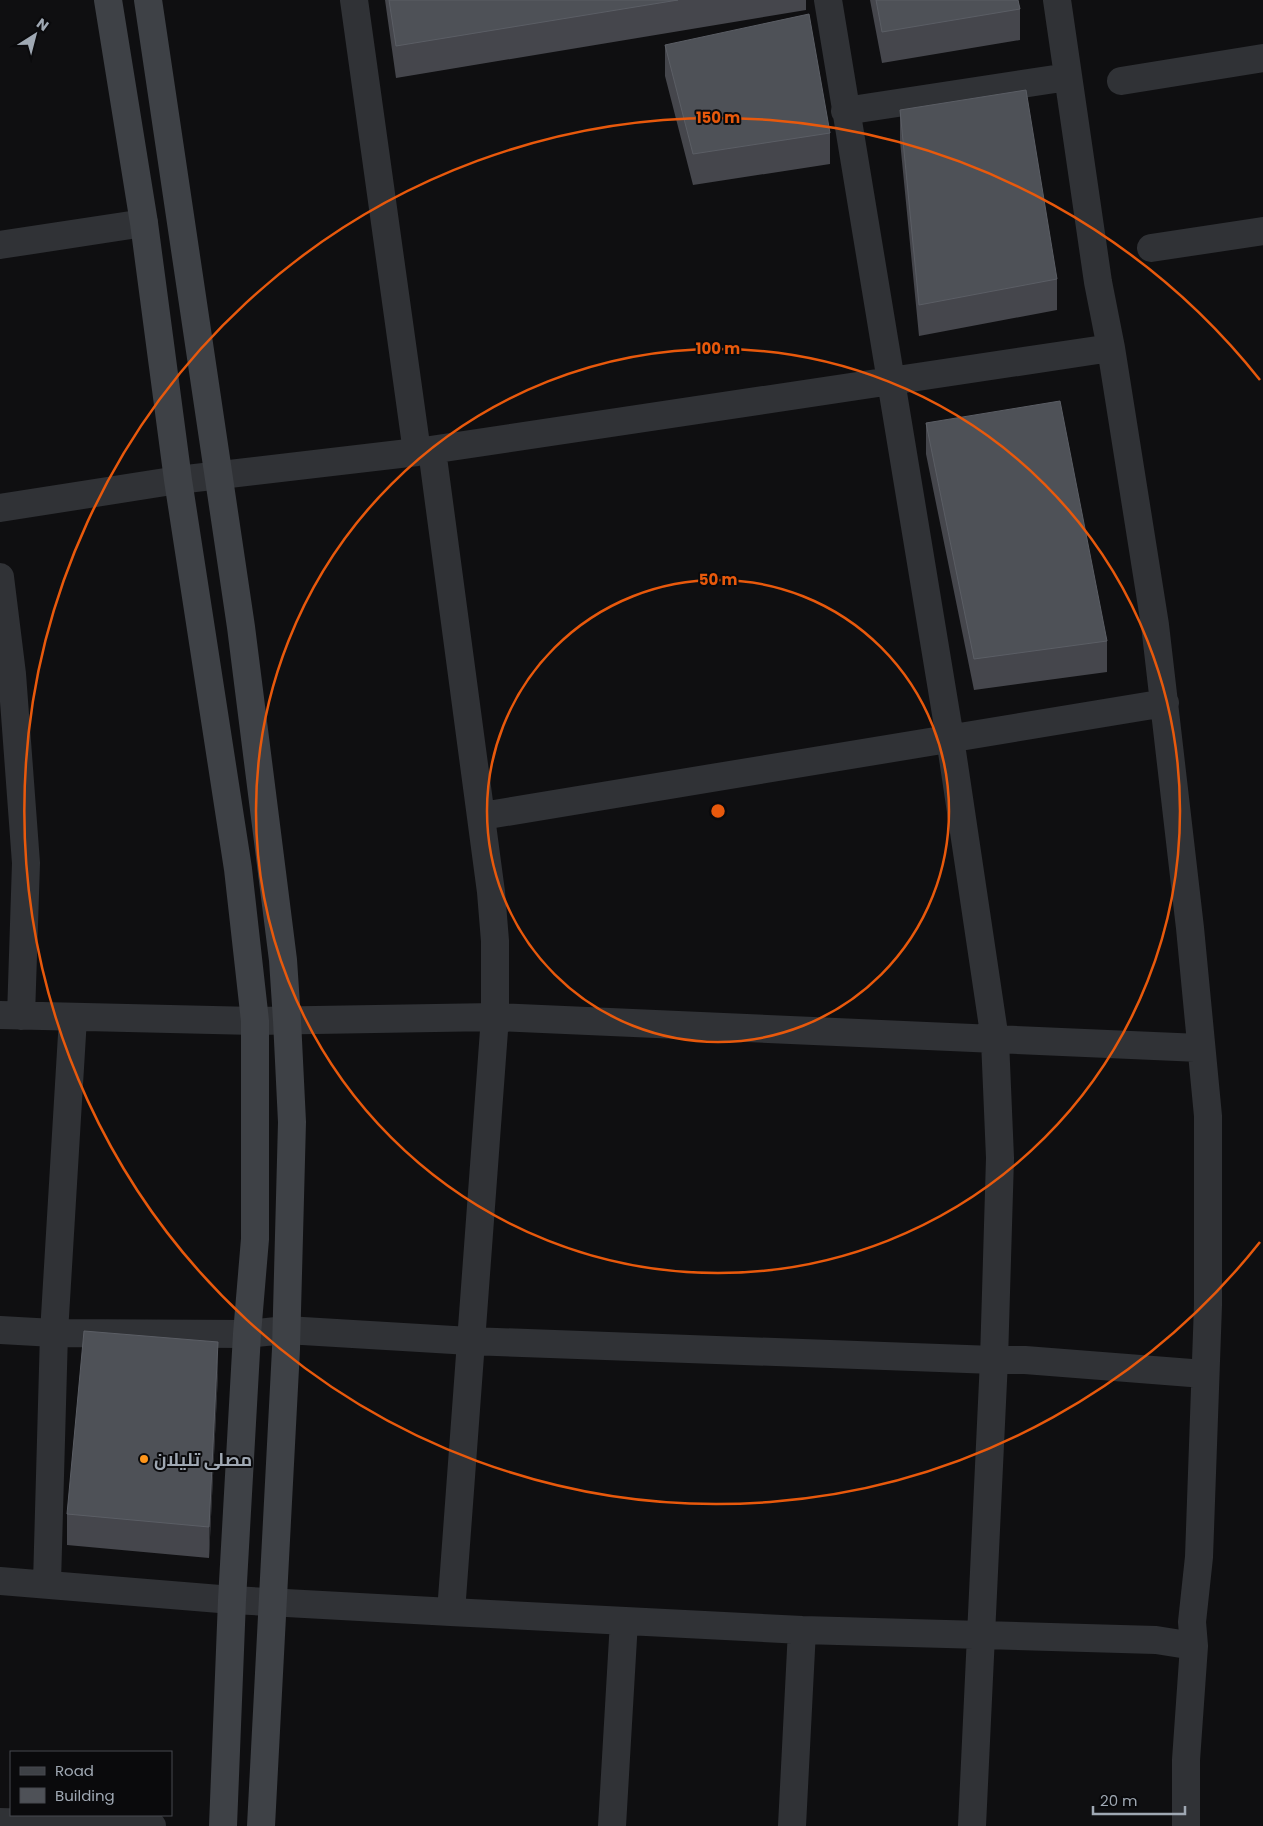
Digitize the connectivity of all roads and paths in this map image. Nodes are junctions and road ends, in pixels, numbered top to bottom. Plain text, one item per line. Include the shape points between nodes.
1 (108, 0) edge
2 (148, 0) edge
3 (354, 0) edge
4 (828, 0) edge
5 (1057, 0) edge
6 (1263, 58) edge
7 (1068, 77) junction
8 (1121, 82) dead end
9 (846, 111) junction
10 (144, 223) junction
11 (1263, 231) edge
12 (0, 245) edge
13 (1151, 248) dead end
14 (1111, 348) junction
15 (890, 383) junction
16 (424, 451) junction
17 (217, 475) junction
18 (178, 480) junction
19 (0, 508) edge
20 (0, 577) edge
21 (1165, 703) junction
22 (950, 738) junction
23 (482, 816) junction
24 (11, 819) edge
25 (10, 1016) edge
26 (494, 1017) junction
27 (73, 1018) junction
28 (288, 1020) junction
29 (255, 1021) junction
30 (995, 1040) junction
31 (1200, 1048) junction
32 (0, 1330) edge
33 (286, 1330) junction
34 (54, 1333) junction
35 (247, 1334) junction
36 (470, 1341) junction
37 (994, 1360) junction
38 (1204, 1374) junction
39 (0, 1581) edge
40 (47, 1583) junction
41 (232, 1600) junction
42 (272, 1601) junction
43 (451, 1612) junction
44 (624, 1621) junction
45 (802, 1630) junction
46 (981, 1636) junction
47 (1194, 1646) junction
48 (0, 1822) edge
49 (152, 1826) edge
50 (223, 1826) edge
51 (261, 1826) edge
52 (612, 1826) edge
53 (792, 1826) edge
54 (972, 1826) edge
55 (1186, 1826) edge

1 - 10 main road
2 - 17 main road
3 - 16 street
4 - 9 street
5 - 7 street
6 - 8 street
7 - 9 street
7 - 14 street
9 - 15 street
10 - 12 street
10 - 18 main road
11 - 13 street
14 - 15 street
14 - 21 street
15 - 16 street
15 - 22 street
16 - 17 street
16 - 23 street
17 - 18 street
17 - 28 main road via 241,627
18 - 19 street
18 - 29 main road via 238,868
20 - 24 street via 12,674
21 - 22 street
21 - 31 street
22 - 23 street
22 - 30 street
23 - 26 street via 495,941
24 - 25 street via 26,862
25 - 27 street
26 - 28 street
26 - 30 street
26 - 36 street
27 - 29 street
27 - 34 street
28 - 29 street
28 - 33 main road via 292,1122
29 - 35 main road via 255,1239
30 - 31 street
30 - 37 street via 1000,1158
31 - 38 street via 1208,1116 1208,1305
32 - 34 street
33 - 35 street
33 - 36 street
33 - 42 main road
34 - 35 street
34 - 40 street
35 - 41 main road
36 - 37 street
36 - 43 street
37 - 38 street
37 - 46 street
38 - 47 street via 1198,1557 1192,1622
39 - 40 street
40 - 41 street
41 - 42 street
41 - 50 main road
42 - 43 street
42 - 51 main road
43 - 44 street
44 - 45 street
44 - 52 street
45 - 46 street
45 - 53 street
46 - 47 street via 1156,1640
46 - 54 street
47 - 55 street via 1186,1760
48 - 49 street

